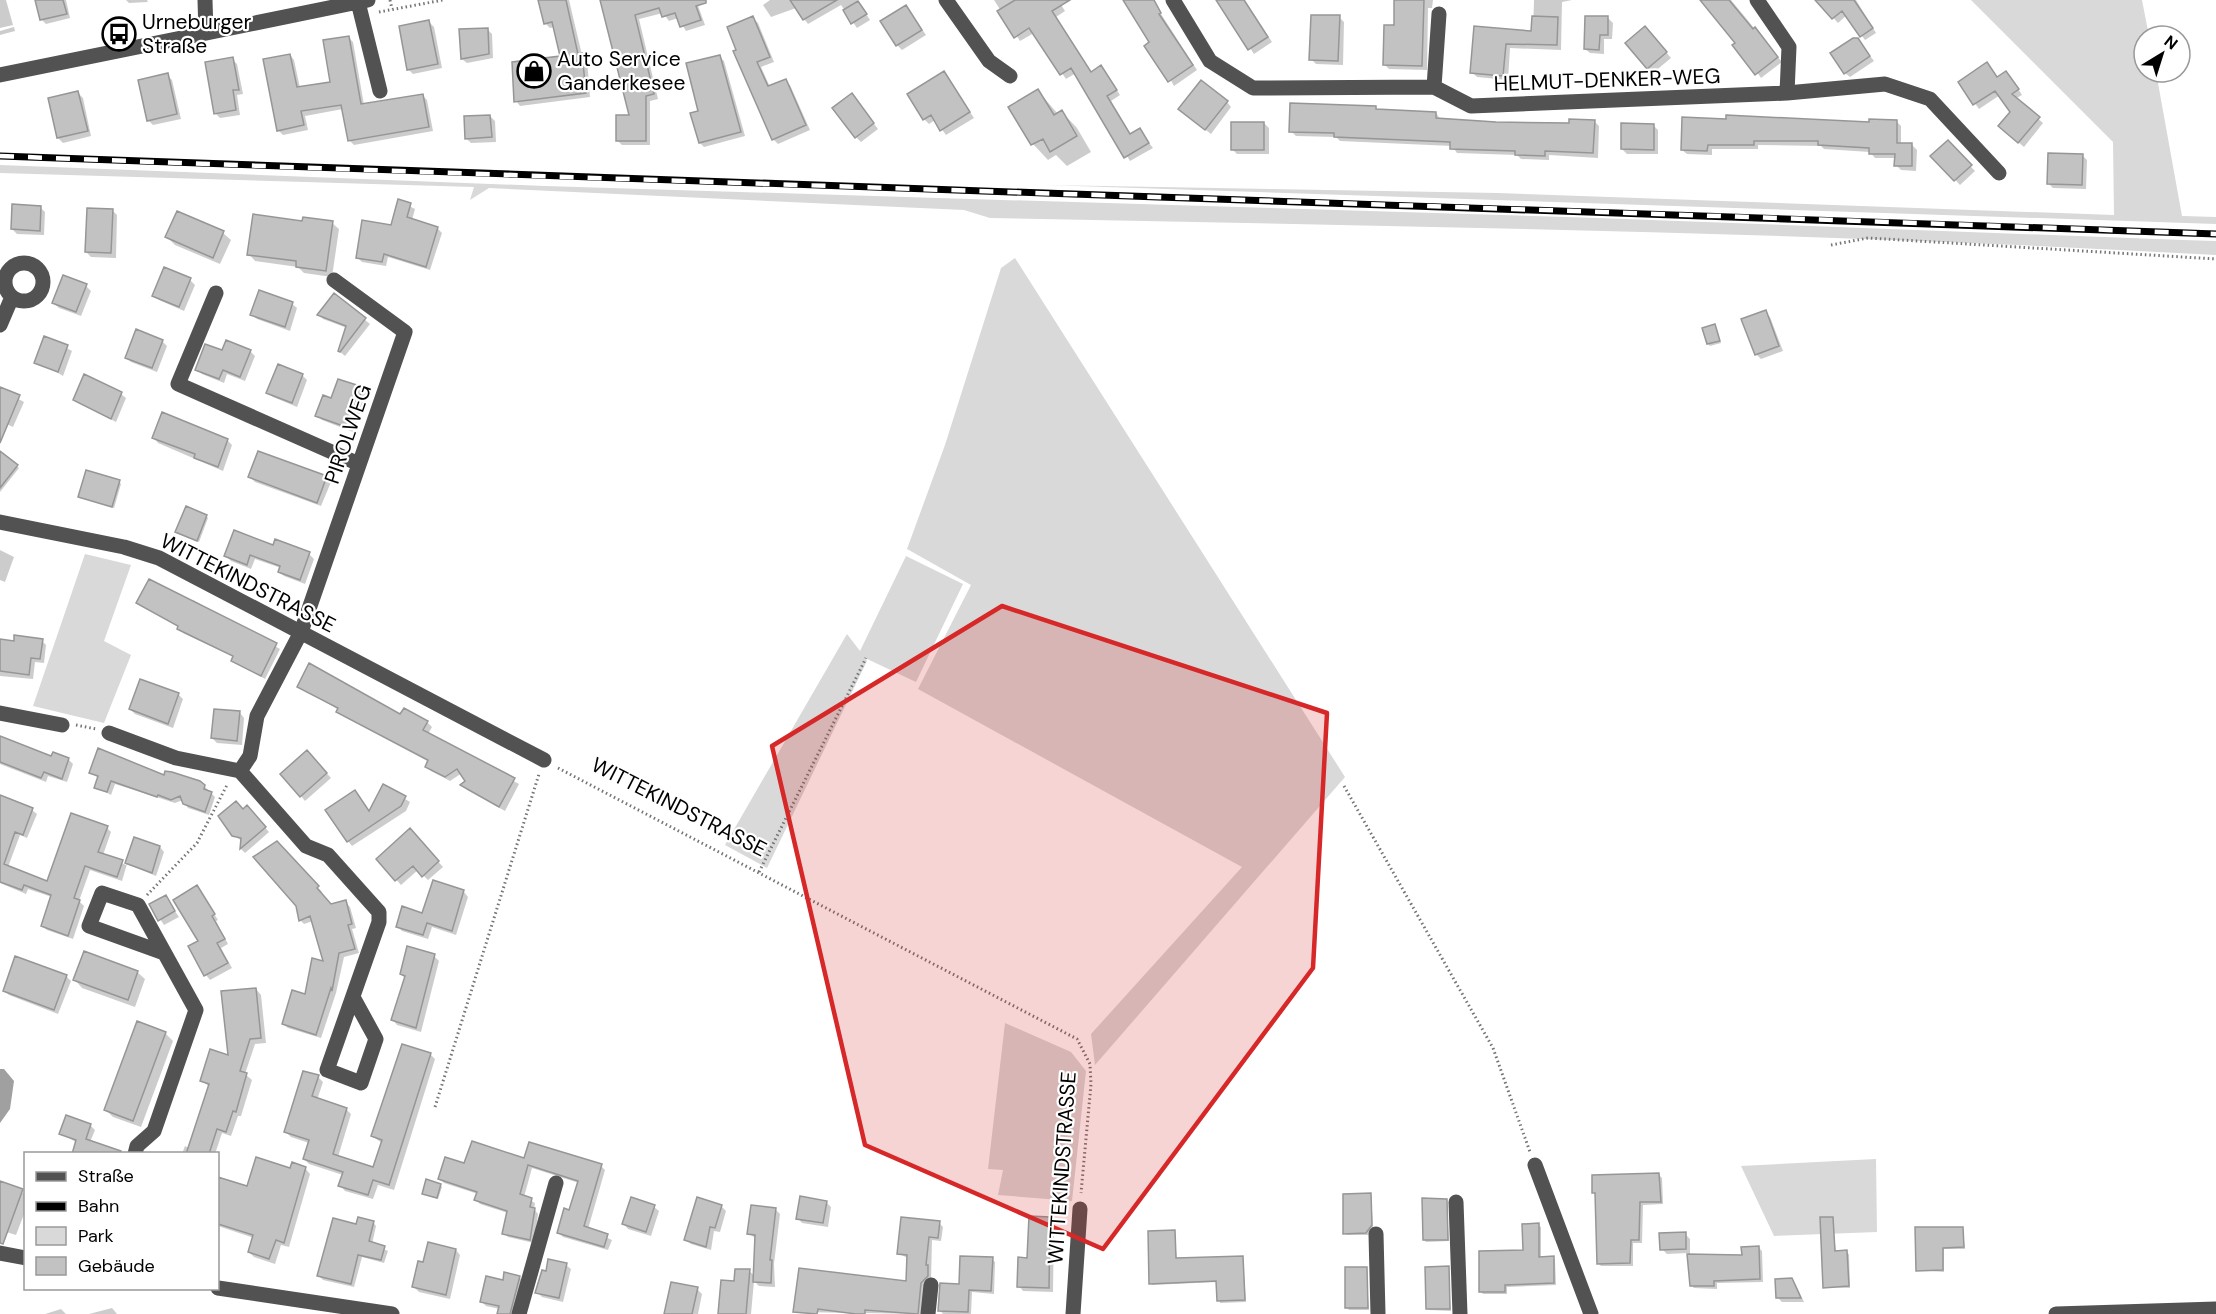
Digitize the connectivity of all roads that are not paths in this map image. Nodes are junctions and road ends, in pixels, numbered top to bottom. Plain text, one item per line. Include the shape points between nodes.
1 (205, 0) edge
2 (946, 0) edge
3 (1173, 0) edge
4 (1757, 0) edge
5 (363, 1) edge
6 (1439, 14) dead end
7 (206, 33) junction
8 (0, 75) edge
9 (1010, 75) dead end
10 (1434, 87) junction
11 (380, 91) dead end
12 (1787, 93) junction
13 (1999, 173) dead end
14 (334, 280) dead end
15 (216, 293) dead end
16 (12, 297) dead end
17 (0, 325) edge
18 (359, 464) junction
19 (0, 522) edge
20 (301, 632) junction
21 (0, 713) edge
22 (62, 725) road end
23 (109, 733) road end
24 (544, 760) road end
25 (240, 771) junction
26 (164, 953) junction
27 (353, 997) junction
28 (136, 1152) edge
29 (1535, 1165) road end
30 (556, 1183) dead end
31 (1456, 1202) dead end
32 (1080, 1209) road end
33 (1376, 1234) dead end
34 (0, 1253) edge
35 (24, 1258) edge
36 (931, 1286) dead end
37 (219, 1288) edge
38 (2216, 1310) edge
39 (359, 1311) edge
40 (392, 1314) edge
41 (519, 1314) edge
42 (928, 1314) edge
43 (1073, 1314) edge
44 (1378, 1314) edge
45 (1460, 1314) edge
46 (1591, 1314) edge
47 (2056, 1314) edge

1 - 7 street
2 - 9 street via 989,61
3 - 10 street, HELMUT-DENKER-WEG via 1210,61 1253,88
4 - 12 street via 1789,47
5 - 7 street
5 - 11 street
6 - 10 street
7 - 8 street
10 - 12 street, HELMUT-DENKER-WEG via 1470,106
12 - 13 street, HELMUT-DENKER-WEG via 1885,84 1930,99
14 - 18 street, PIROLWEG via 405,332
15 - 18 street via 178,384
16 - 17 street
18 - 20 street, PIROLWEG
19 - 20 street, WITTEKINDSTRASSE via 159,558
20 - 24 street, WITTEKINDSTRASSE
20 - 25 street, PIROLWEG via 257,716 250,756
21 - 22 street
23 - 25 street via 176,758
25 - 27 street via 306,846 328,855 379,912
26 - 26 street via 138,905 102,892 89,927
26 - 28 street via 196,1010 154,1131
27 - 27 street via 327,1070 361,1083 376,1039
29 - 46 street
30 - 41 street
31 - 45 street
32 - 43 street, WITTEKINDSTRASSE
33 - 44 street
34 - 35 street
36 - 42 street
37 - 39 street
38 - 47 street
39 - 40 street

